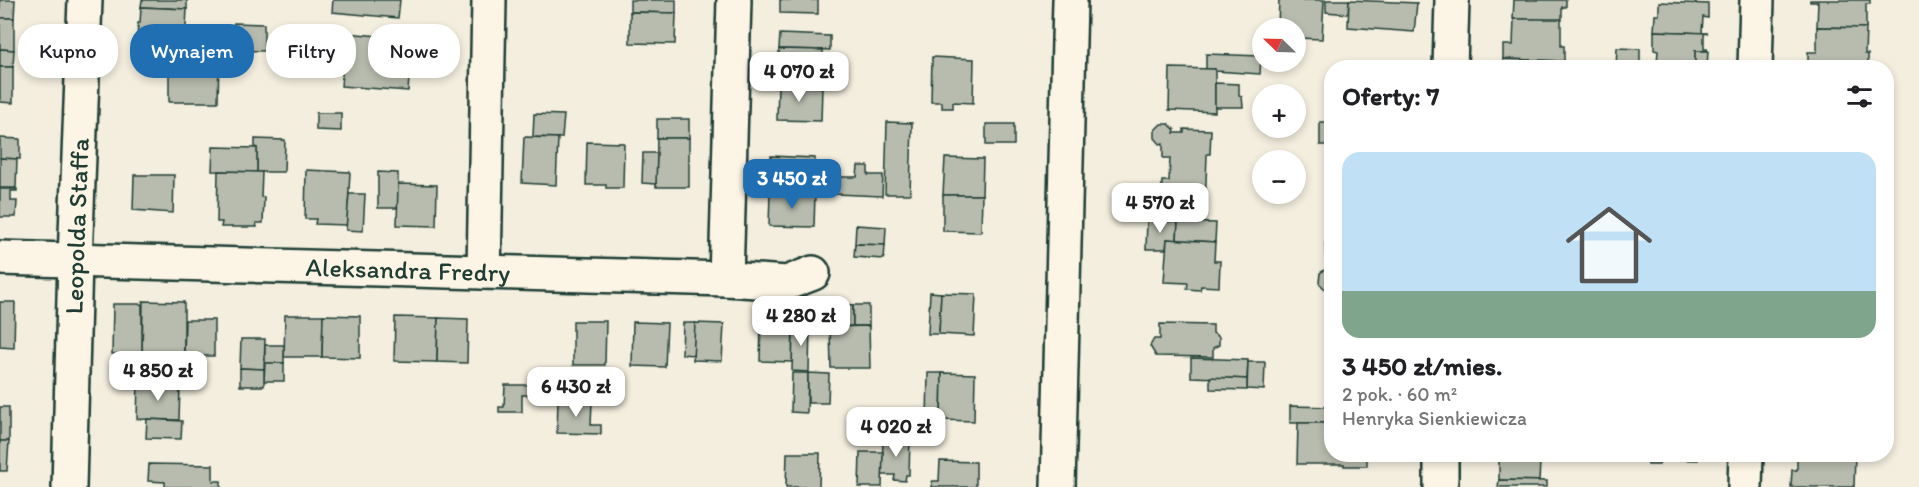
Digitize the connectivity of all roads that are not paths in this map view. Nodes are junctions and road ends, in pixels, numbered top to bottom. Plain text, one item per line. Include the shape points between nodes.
1 (85, 0) edge
2 (489, 0) edge
3 (734, 0) edge
4 (1070, 0) edge
5 (1452, 0) edge
6 (1756, 0) edge
7 (1450, 60) edge
8 (1755, 60) edge
9 (0, 258) edge
10 (75, 260) junction
11 (484, 272) junction
12 (813, 273) dead end
13 (726, 279) junction
14 (1442, 462) edge
15 (1746, 462) edge
16 (69, 487) edge
17 (1058, 487) edge
18 (1441, 487) edge
19 (1745, 487) edge

1 - 10 street, Leopolda Staffa
2 - 11 street
3 - 13 street
4 - 17 street
5 - 7 street
6 - 8 street
9 - 10 street, Aleksandra Fredry
10 - 11 street, Aleksandra Fredry
10 - 16 street, Leopolda Staffa
11 - 13 street, Aleksandra Fredry
12 - 13 street, Aleksandra Fredry via 787,283
14 - 18 street
15 - 19 street

